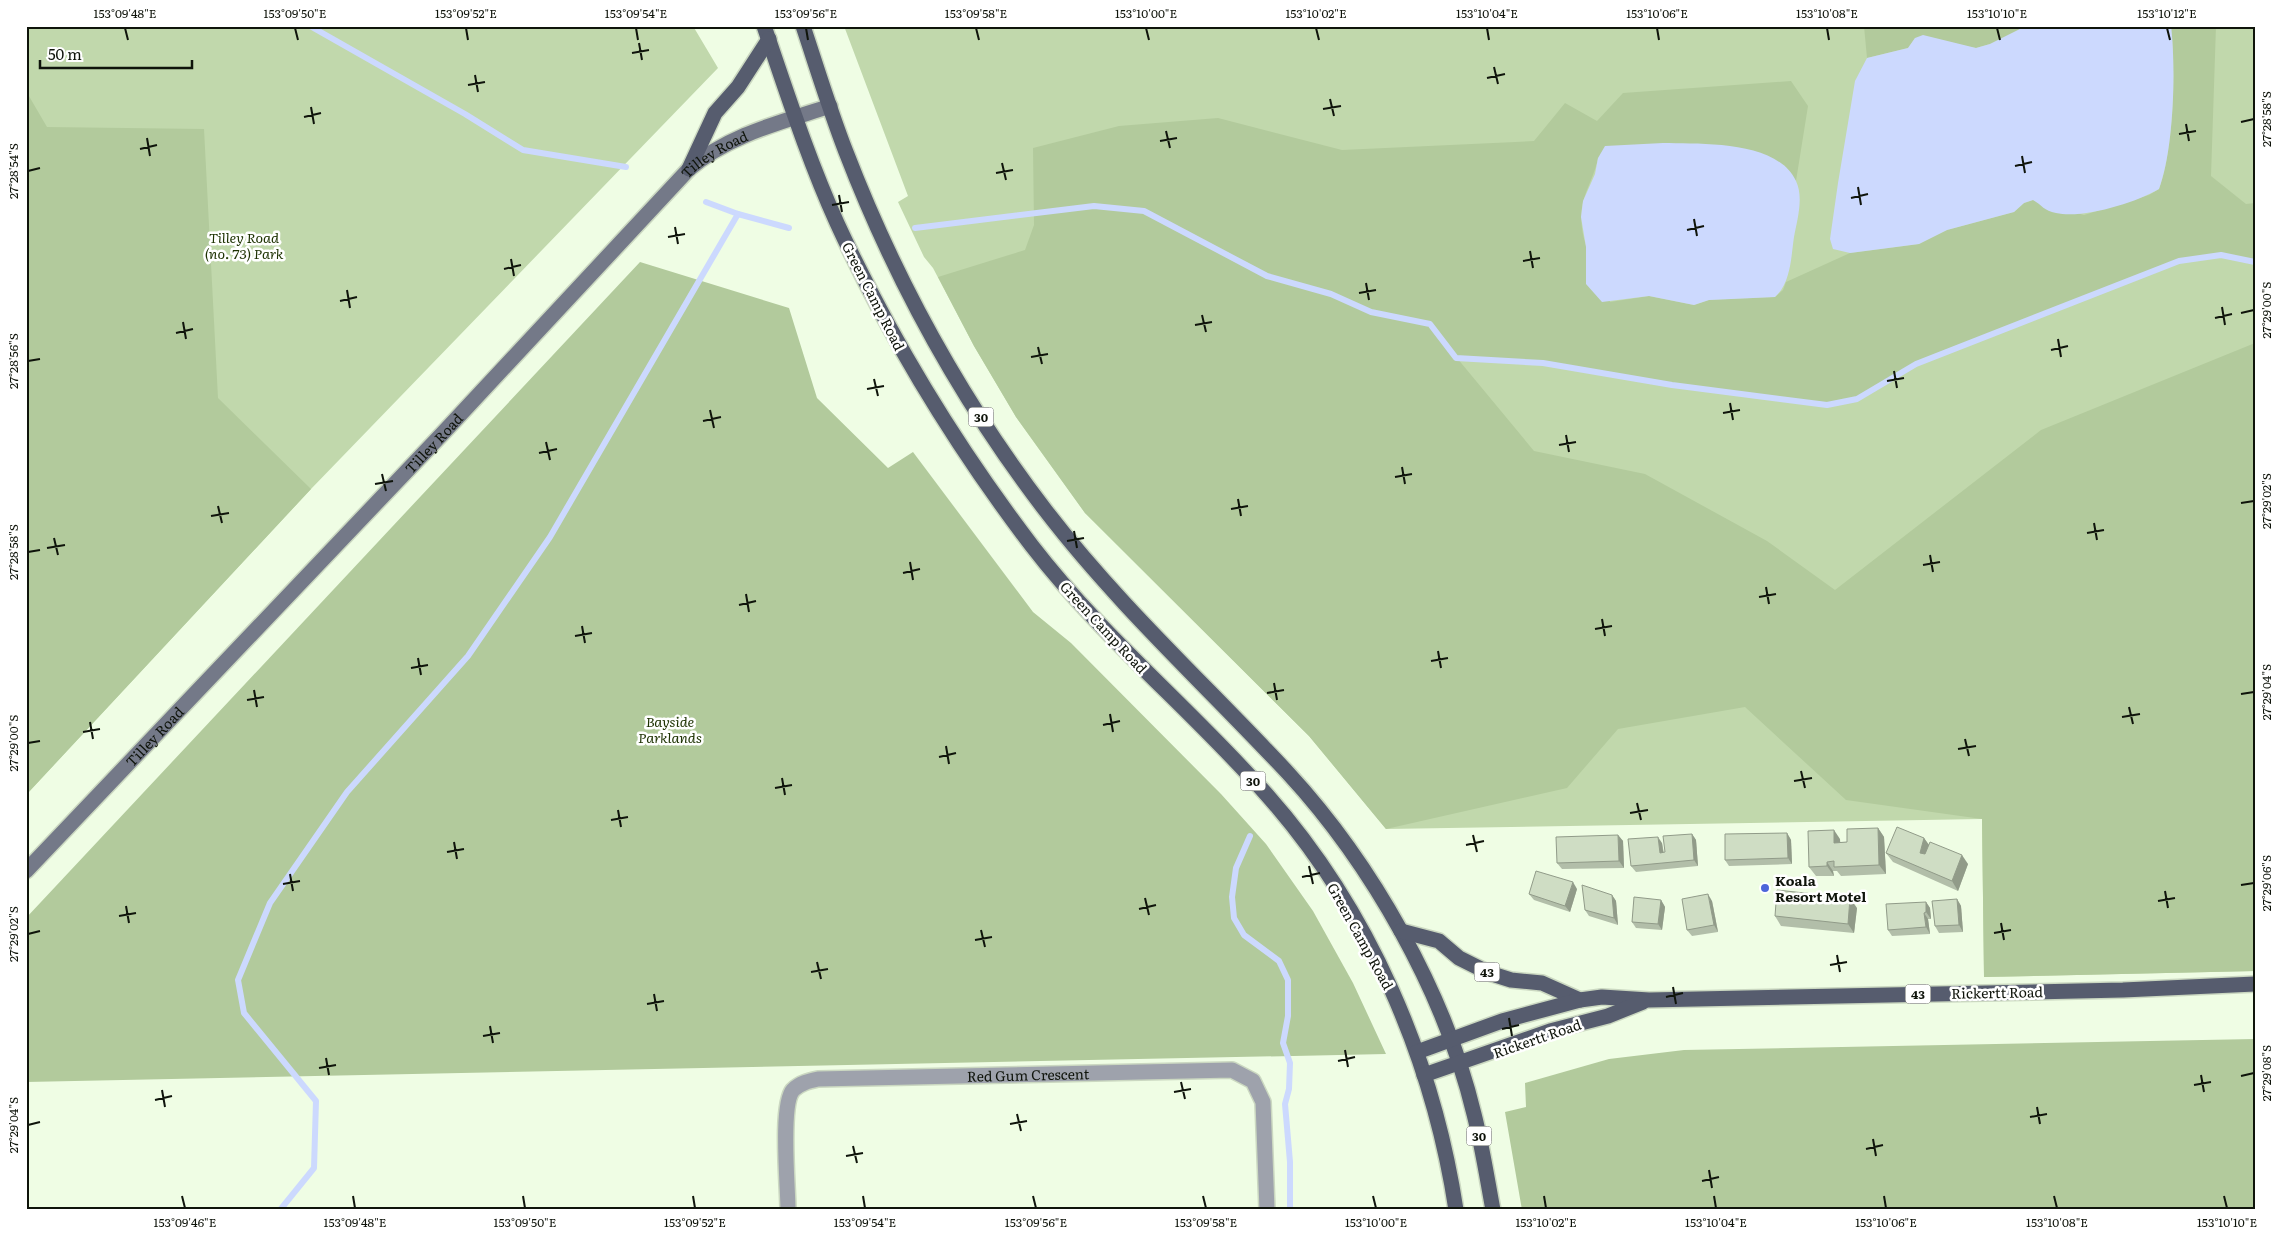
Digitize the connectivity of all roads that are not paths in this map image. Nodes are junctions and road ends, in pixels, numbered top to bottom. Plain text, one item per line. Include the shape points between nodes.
1 (803, 26) edge
2 (766, 33) edge
3 (830, 106) junction
4 (795, 118) junction
5 (689, 169) junction
6 (26, 871) edge
7 (1401, 931) junction
8 (2255, 984) edge
9 (1580, 1000) junction
10 (1649, 1000) junction
11 (1450, 1040) junction
12 (1416, 1052) junction
13 (1458, 1064) junction
14 (1424, 1075) junction
15 (788, 1210) edge
16 (1267, 1210) edge
17 (1456, 1210) edge
18 (1493, 1210) edge

1 - 3 main road, 30
2 - 4 main road, Green Camp Road / 30
2 - 5 main road via 738,87 715,113
3 - 4 main road, Tilley Road
3 - 7 main road, 30 via 849,160 909,292 1000,449 1104,583 1289,774 1329,822 1359,862
4 - 5 main road, Tilley Road via 729,142
4 - 12 main road, Green Camp Road / 30 via 836,220 892,334 932,403 988,488 1035,550 1116,643 1268,797 1302,840 1349,909 1374,955
5 - 6 main road, Tilley Road
7 - 9 main road, 43 via 1439,941 1459,958 1489,973 1511,980 1542,983
7 - 11 main road, 30
8 - 10 main road, Rickertt Road / 43 via 2123,990
9 - 10 main road, Rickertt Road / 43 via 1602,997
9 - 11 main road, Rickertt Road via 1540,1009
10 - 13 main road, Rickertt Road / 43
11 - 12 main road, Rickertt Road
11 - 13 main road, 30
12 - 14 main road, Green Camp Road / 30
13 - 14 main road, Rickertt Road / 43
13 - 18 main road, 30 via 1474,1112
14 - 17 main road, Green Camp Road / 30 via 1443,1140
15 - 16 street, Red Gum Crescent via 786,1110 792,1091 805,1082 818,1079 1232,1070 1253,1081 1263,1102

